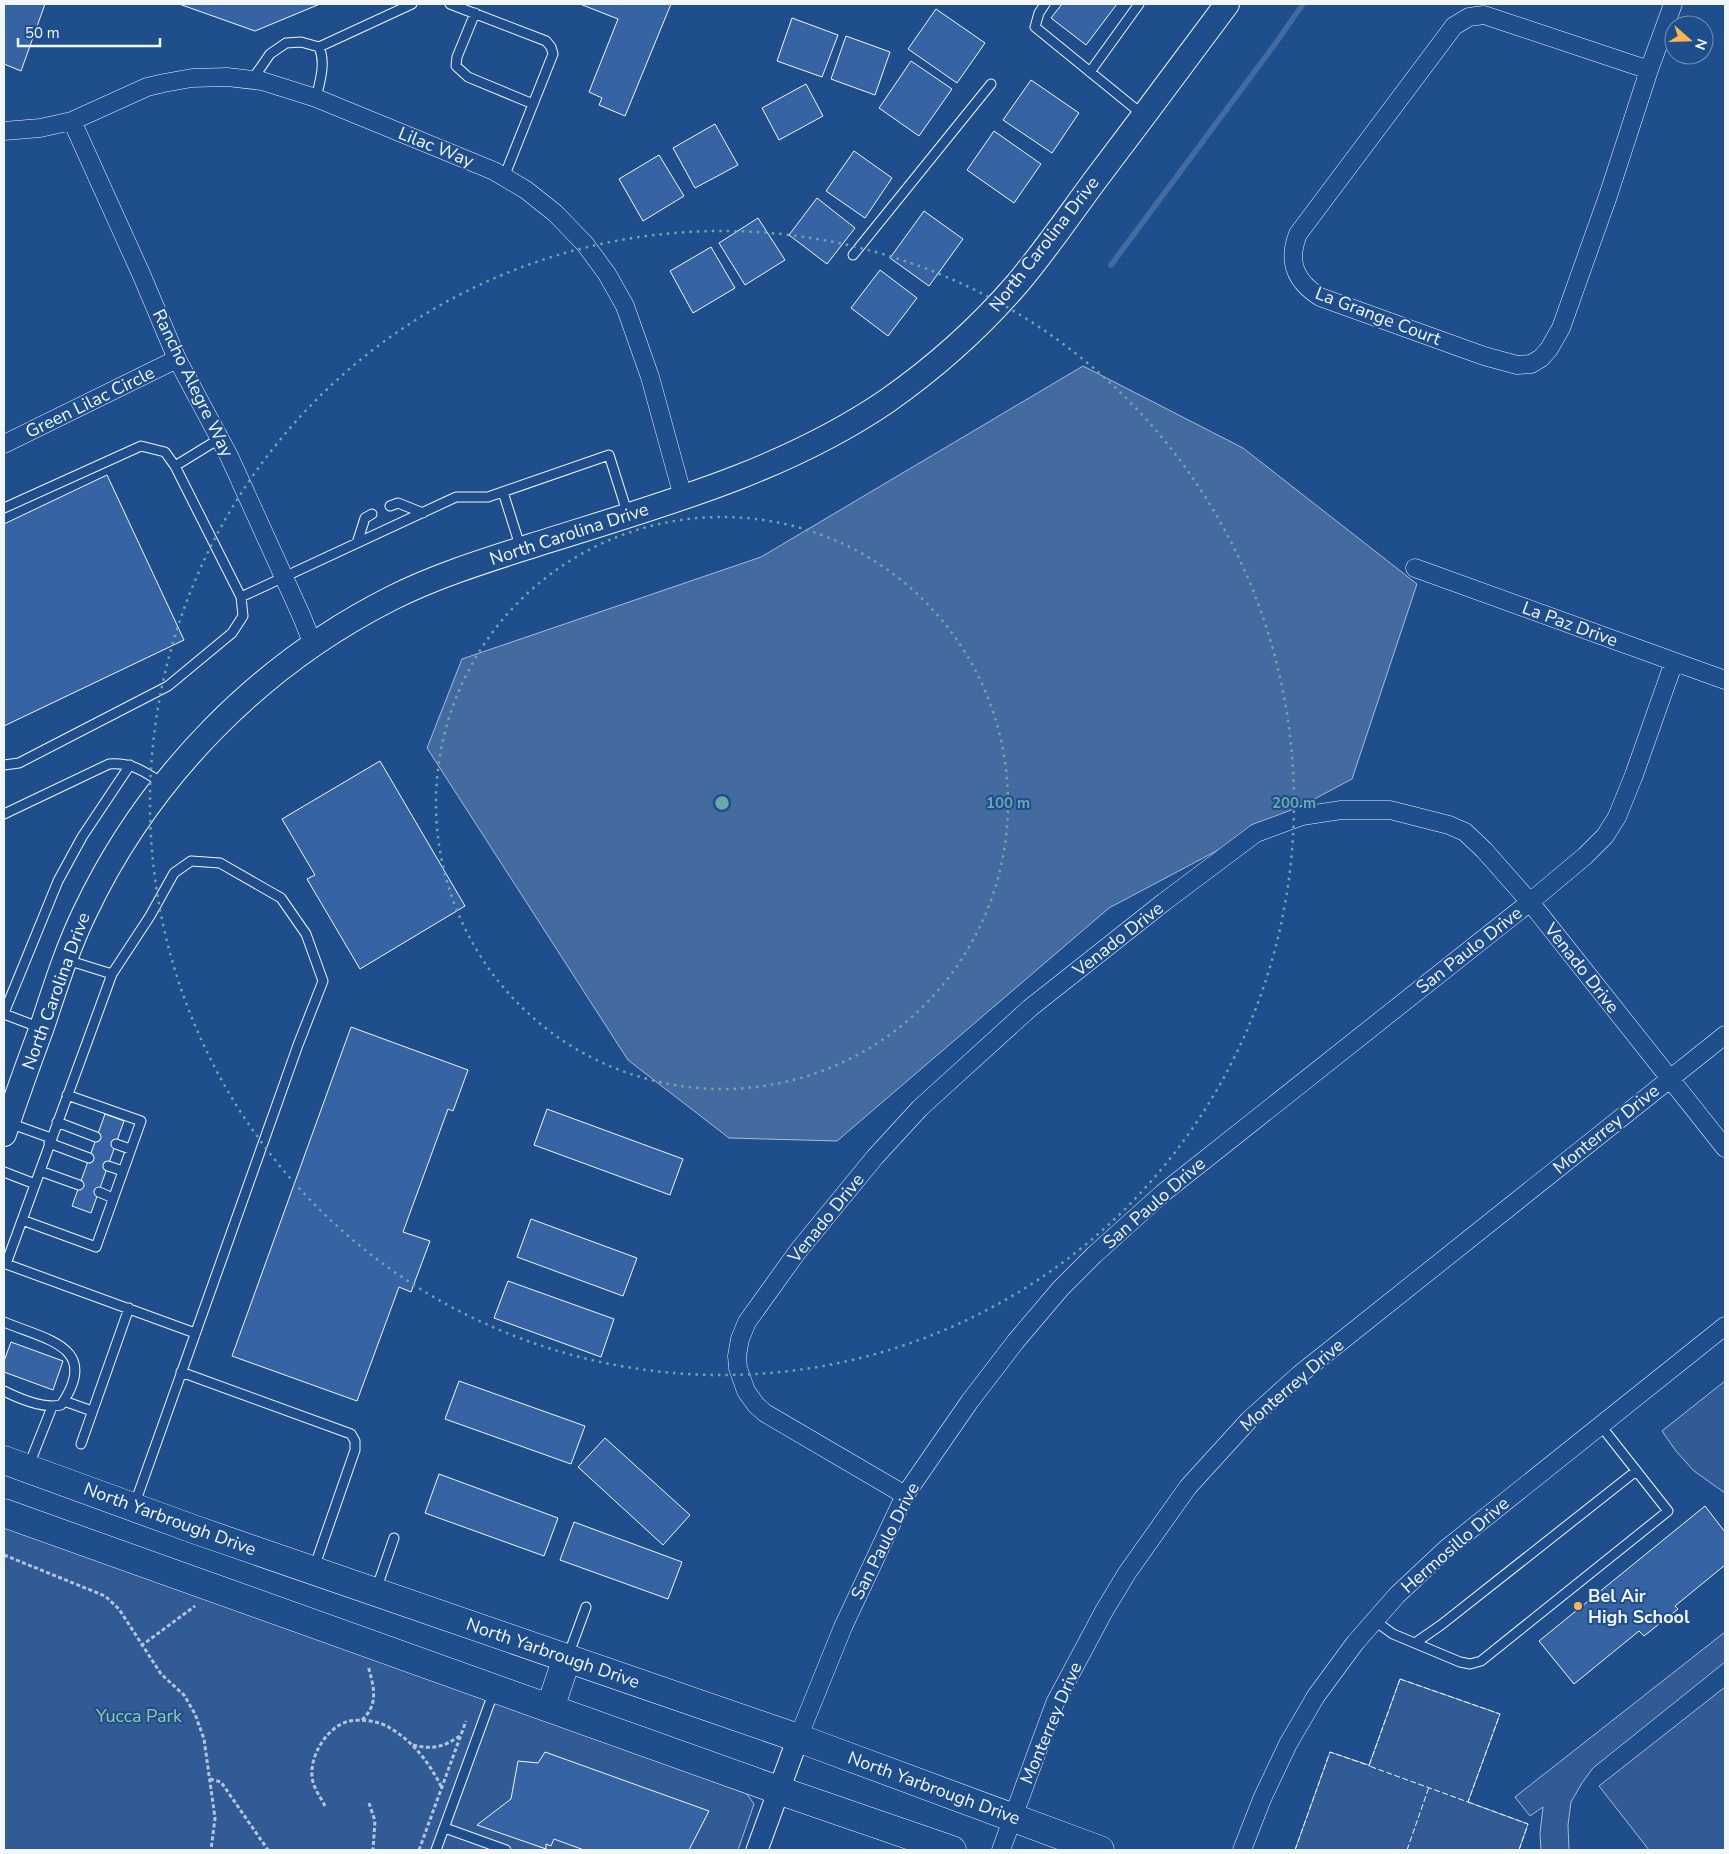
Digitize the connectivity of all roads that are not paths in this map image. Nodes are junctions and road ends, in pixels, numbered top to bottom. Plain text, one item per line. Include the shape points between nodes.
1 (412, 4) edge
2 (450, 4) edge
3 (1045, 4) edge
4 (1139, 4) edge
5 (1227, 4) edge
6 (1673, 4) edge
7 (475, 13) junction
8 (319, 46) junction
9 (1649, 70) junction
10 (1090, 72) junction
11 (252, 80) junction
12 (991, 84) dead end
13 (316, 98) junction
14 (533, 104) junction
15 (1143, 116) junction
16 (72, 121) junction
17 (4, 131) edge
18 (504, 177) junction
19 (853, 255) dead end
20 (177, 359) junction
21 (220, 439) junction
22 (4, 444) edge
23 (175, 466) junction
24 (503, 492) junction
25 (684, 497) junction
26 (390, 506) dead end
27 (4, 508) edge
28 (422, 513) junction
29 (372, 514) dead end
30 (628, 515) junction
31 (357, 543) junction
32 (521, 549) junction
33 (1414, 568) dead end
34 (284, 576) junction
35 (241, 598) junction
36 (313, 645) junction
37 (1674, 662) junction
38 (1725, 680) edge
39 (4, 765) edge
40 (130, 765) junction
41 (164, 784) junction
42 (4, 814) edge
43 (1530, 902) junction
44 (64, 959) junction
45 (112, 974) junction
46 (4, 1013) edge
47 (41, 1028) junction
48 (1725, 1036) edge
49 (1669, 1078) junction
50 (67, 1095) junction
51 (57, 1122) junction
52 (5, 1126) edge
53 (96, 1137) dead end
54 (50, 1141) junction
55 (116, 1144) dead end
56 (1725, 1148) edge
57 (130, 1149) junction
58 (89, 1158) dead end
59 (108, 1166) dead end
60 (40, 1171) junction
61 (122, 1171) junction
62 (4, 1172) edge
63 (35, 1184) junction
64 (79, 1185) dead end
65 (98, 1192) dead end
66 (113, 1198) junction
67 (22, 1220) junction
68 (5, 1268) edge
69 (129, 1308) junction
70 (4, 1322) edge
71 (1725, 1326) edge
72 (195, 1333) junction
73 (181, 1372) junction
74 (4, 1391) edge
75 (64, 1401) junction
76 (52, 1407) junction
77 (92, 1412) junction
78 (1601, 1426) junction
79 (81, 1444) dead end
80 (16, 1464) edge
81 (1636, 1470) junction
82 (905, 1495) junction
83 (134, 1506) junction
84 (4, 1513) edge
85 (394, 1538) dead end
86 (313, 1570) junction
87 (375, 1592) junction
88 (586, 1607) dead end
89 (1375, 1621) junction
90 (1415, 1643) junction
91 (567, 1658) junction
92 (495, 1688) junction
93 (550, 1708) junction
94 (798, 1738) junction
95 (778, 1790) junction
96 (1012, 1817) junction
97 (444, 1828) junction
98 (436, 1850) edge
99 (506, 1850) edge
100 (757, 1850) edge
101 (952, 1850) edge
102 (1001, 1850) edge
103 (1100, 1850) edge
104 (1242, 1850) edge

1 - 8 lane
2 - 7 lane
3 - 10 lane via 1035,27
4 - 10 lane
5 - 15 main road, North Carolina Drive
6 - 9 street, La Grange Court
7 - 14 lane via 456,66 468,76
7 - 14 lane via 546,41 551,47 553,54
8 - 11 lane via 286,43 270,54
8 - 13 lane via 323,66
9 - 9 street, La Grange Court via 1561,328 1549,349 1531,364 1517,365 1484,356 1320,297 1298,277 1292,257 1298,234 1454,26 1469,17 1484,15
10 - 15 lane
11 - 13 street, Lilac Way
11 - 16 street, Lilac Way via 192,78 164,82
12 - 19 lane
13 - 18 street, Lilac Way
14 - 18 lane
15 - 25 main road, North Carolina Drive via 1018,283 933,366 887,401 832,435 774,463
16 - 17 street, Lilac Way
16 - 20 street, Rancho Alegre Way
18 - 25 street, Lilac Way via 555,212 585,244 612,282 625,306 650,377
20 - 21 street, Rancho Alegre Way
20 - 22 street, Green Lilac Circle
21 - 23 lane
21 - 34 street, Rancho Alegre Way
23 - 27 lane via 165,452 140,446
23 - 35 lane
24 - 28 lane via 488,497 456,498
24 - 30 lane via 609,455
24 - 32 lane
25 - 30 main road, North Carolina Drive
26 - 28 lane via 398,503
28 - 31 lane
29 - 31 lane via 365,518
30 - 32 main road, North Carolina Drive
31 - 34 lane
32 - 36 main road, North Carolina Drive via 448,573 395,596
33 - 37 street, La Paz Drive
34 - 35 lane
34 - 36 street, Rancho Alegre Way
35 - 39 lane via 243,616 232,633 168,686 18,764
36 - 41 main road, North Carolina Drive via 255,687 210,731
37 - 38 street, La Paz Drive
37 - 43 street, San Paulo Drive via 1634,775 1605,836
40 - 41 lane
40 - 42 lane via 109,764
40 - 46 lane via 82,837 58,881
41 - 44 main road, North Carolina Drive via 120,846
43 - 49 street, Venado Drive
43 - 82 street, San Paulo Drive via 1163,1193 1094,1255 1016,1341 953,1424
43 - 82 street, Venado Drive via 1465,832 1390,810 1368,808 1302,816 1256,833 1164,902 1030,1008 920,1108 798,1251 747,1322 737,1356 739,1374 746,1391 765,1413
44 - 45 lane
44 - 47 main road, North Carolina Drive
45 - 50 lane
45 - 72 lane via 174,873 191,861 220,863 281,898 306,934 323,981
46 - 47 lane
47 - 52 main road, North Carolina Drive
48 - 49 street, Monterrey Drive
49 - 56 street, Venado Drive
49 - 96 street, Monterrey Drive via 1300,1374 1249,1420 1188,1487 1127,1573 1075,1664 1056,1703
50 - 51 lane
50 - 57 lane via 141,1121
51 - 53 lane
51 - 54 lane
52 - 54 lane
54 - 58 lane
54 - 60 lane
55 - 57 lane
57 - 61 lane
59 - 61 lane
60 - 63 lane
60 - 64 lane
61 - 66 lane
62 - 63 lane
63 - 67 lane
65 - 66 lane
66 - 67 lane via 96,1247
67 - 68 lane
68 - 69 lane
69 - 72 lane
69 - 77 lane
70 - 75 lane via 64,1347 74,1360 76,1374
71 - 78 street, Hermosillo Drive
72 - 73 lane
73 - 83 lane
73 - 86 lane via 351,1434 356,1441
74 - 76 lane
75 - 76 lane
75 - 77 lane
76 - 80 lane
77 - 79 lane
78 - 81 lane
78 - 89 street, Hermosillo Drive via 1446,1549
80 - 83 main road, North Yarbrough Drive
81 - 90 lane via 1441,1626
81 - 90 lane via 1668,1511 1481,1661 1460,1662
82 - 94 street, San Paulo Drive via 844,1627
83 - 86 main road, North Yarbrough Drive
84 - 92 main road
85 - 87 lane
86 - 87 main road, North Yarbrough Drive
87 - 91 main road, North Yarbrough Drive
88 - 91 lane
89 - 90 lane via 1393,1634
89 - 104 street, Hermosillo Drive via 1316,1696 1288,1744
91 - 93 main road
91 - 94 main road, North Yarbrough Drive
92 - 93 main road
92 - 97 lane
93 - 95 main road
94 - 95 street, San Paulo Drive
94 - 96 main road, North Yarbrough Drive
95 - 100 street, San Paulo Drive
95 - 101 main road
96 - 102 street, Monterrey Drive
96 - 103 main road, North Yarbrough Drive
97 - 98 lane
97 - 99 lane

